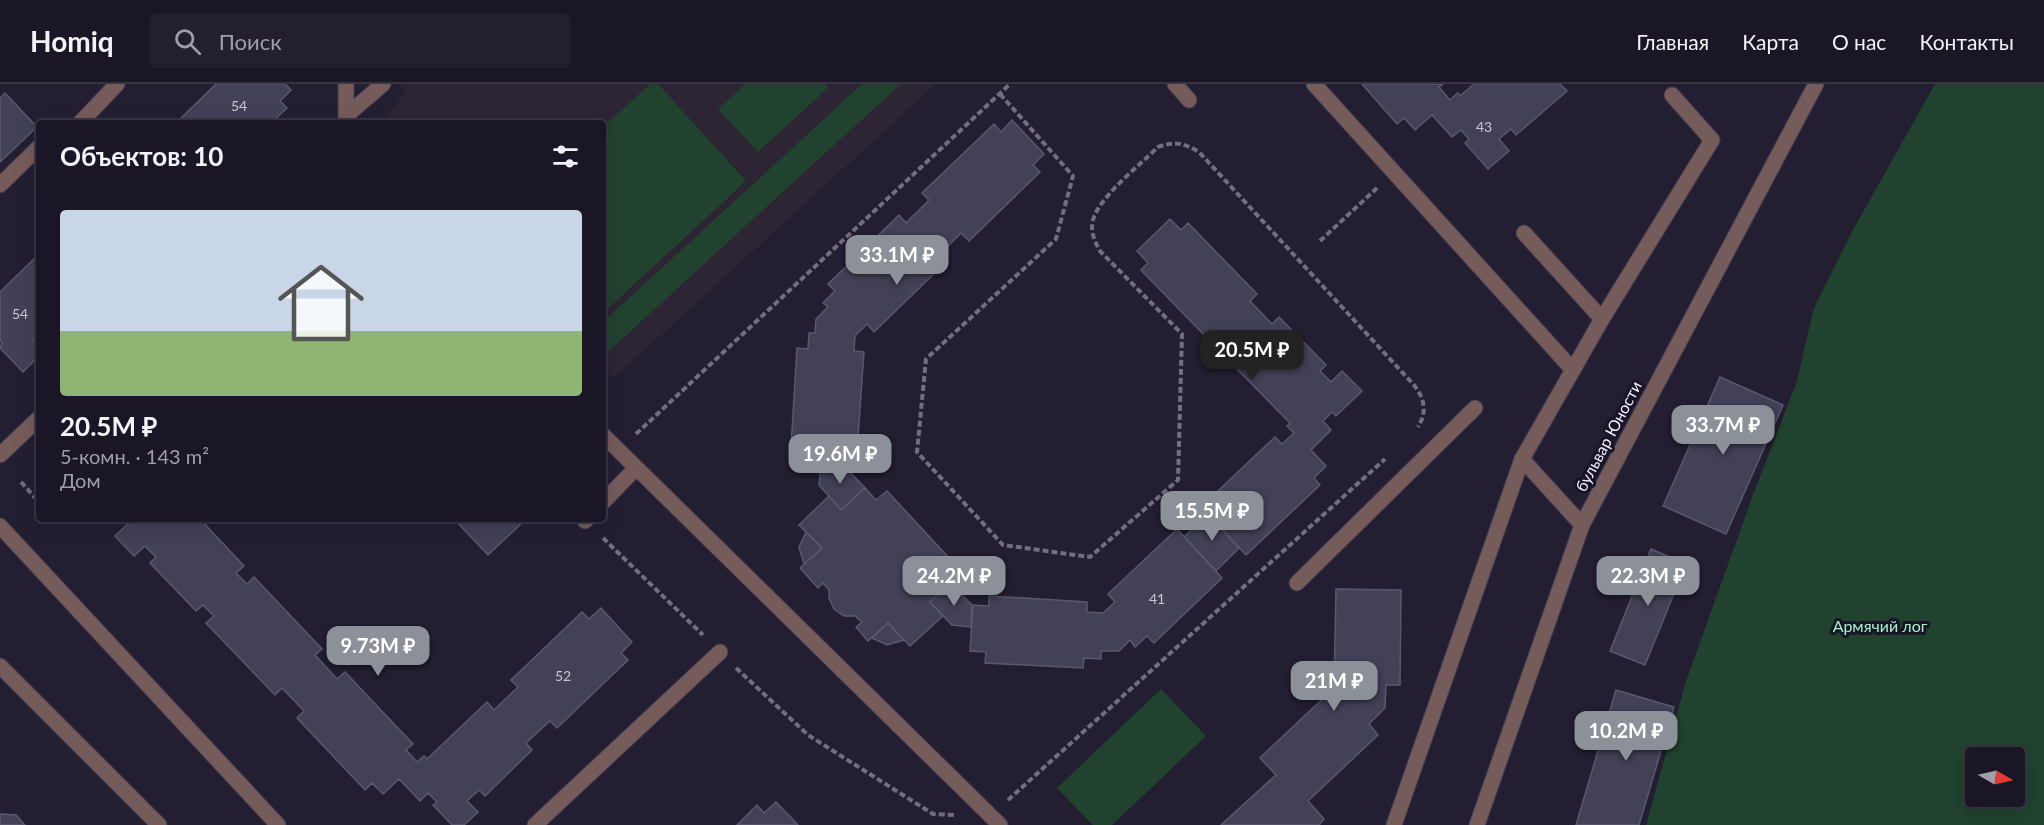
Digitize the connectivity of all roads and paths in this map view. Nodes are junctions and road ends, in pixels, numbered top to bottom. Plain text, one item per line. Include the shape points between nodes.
1 (117, 84) edge
2 (346, 84) edge
3 (383, 84) edge
4 (1010, 84) edge
5 (1174, 84) edge
6 (1314, 84) edge
7 (1816, 84) edge
8 (1000, 94) junction
9 (1672, 95) dead end
10 (1189, 100) dead end
11 (346, 119) edge
12 (83, 120) edge
13 (36, 150) edge
14 (1393, 173) junction
15 (0, 185) edge
16 (1524, 233) dead end
17 (1320, 241) dead end
18 (1602, 319) junction
19 (1573, 370) junction
20 (1475, 408) dead end
21 (36, 421) edge
22 (1416, 431) dead end
23 (606, 438) edge
24 (618, 452) junction
25 (0, 455) edge
26 (1389, 455) dead end
27 (1522, 459) junction
28 (636, 468) junction
29 (21, 482) dead end
30 (36, 498) edge
31 (606, 499) edge
32 (588, 522) edge
33 (1582, 525) junction
34 (0, 526) edge
35 (1297, 583) dead end
36 (720, 652) junction
37 (0, 666) edge
38 (995, 820) edge
39 (159, 825) edge
40 (278, 825) edge
41 (535, 825) edge
42 (1394, 825) edge
43 (1477, 825) edge

1 - 12 street
2 - 11 street
3 - 11 street
4 - 8 path
5 - 10 street
6 - 14 street
7 - 33 street, бульвар Юности
8 - 22 path via 1072,176 1056,239 926,359 917,452 1003,545 1090,557 1178,480 1182,334 1100,251 1093,237 1093,221 1101,205 1158,147 1170,143 1183,143 1199,152 1413,384 1424,406
8 - 24 path
9 - 18 street via 1712,140
13 - 15 street
14 - 17 path
14 - 19 street
16 - 18 street
18 - 19 street
19 - 27 street
20 - 35 street
21 - 25 street
23 - 24 street
24 - 28 street
26 - 38 path
27 - 33 street
27 - 42 street
28 - 31 street
28 - 38 street
29 - 30 path
32 - 36 path
33 - 43 street, бульвар Юности
34 - 40 street
36 - 38 path via 808,735 933,814
36 - 41 street
37 - 39 street

